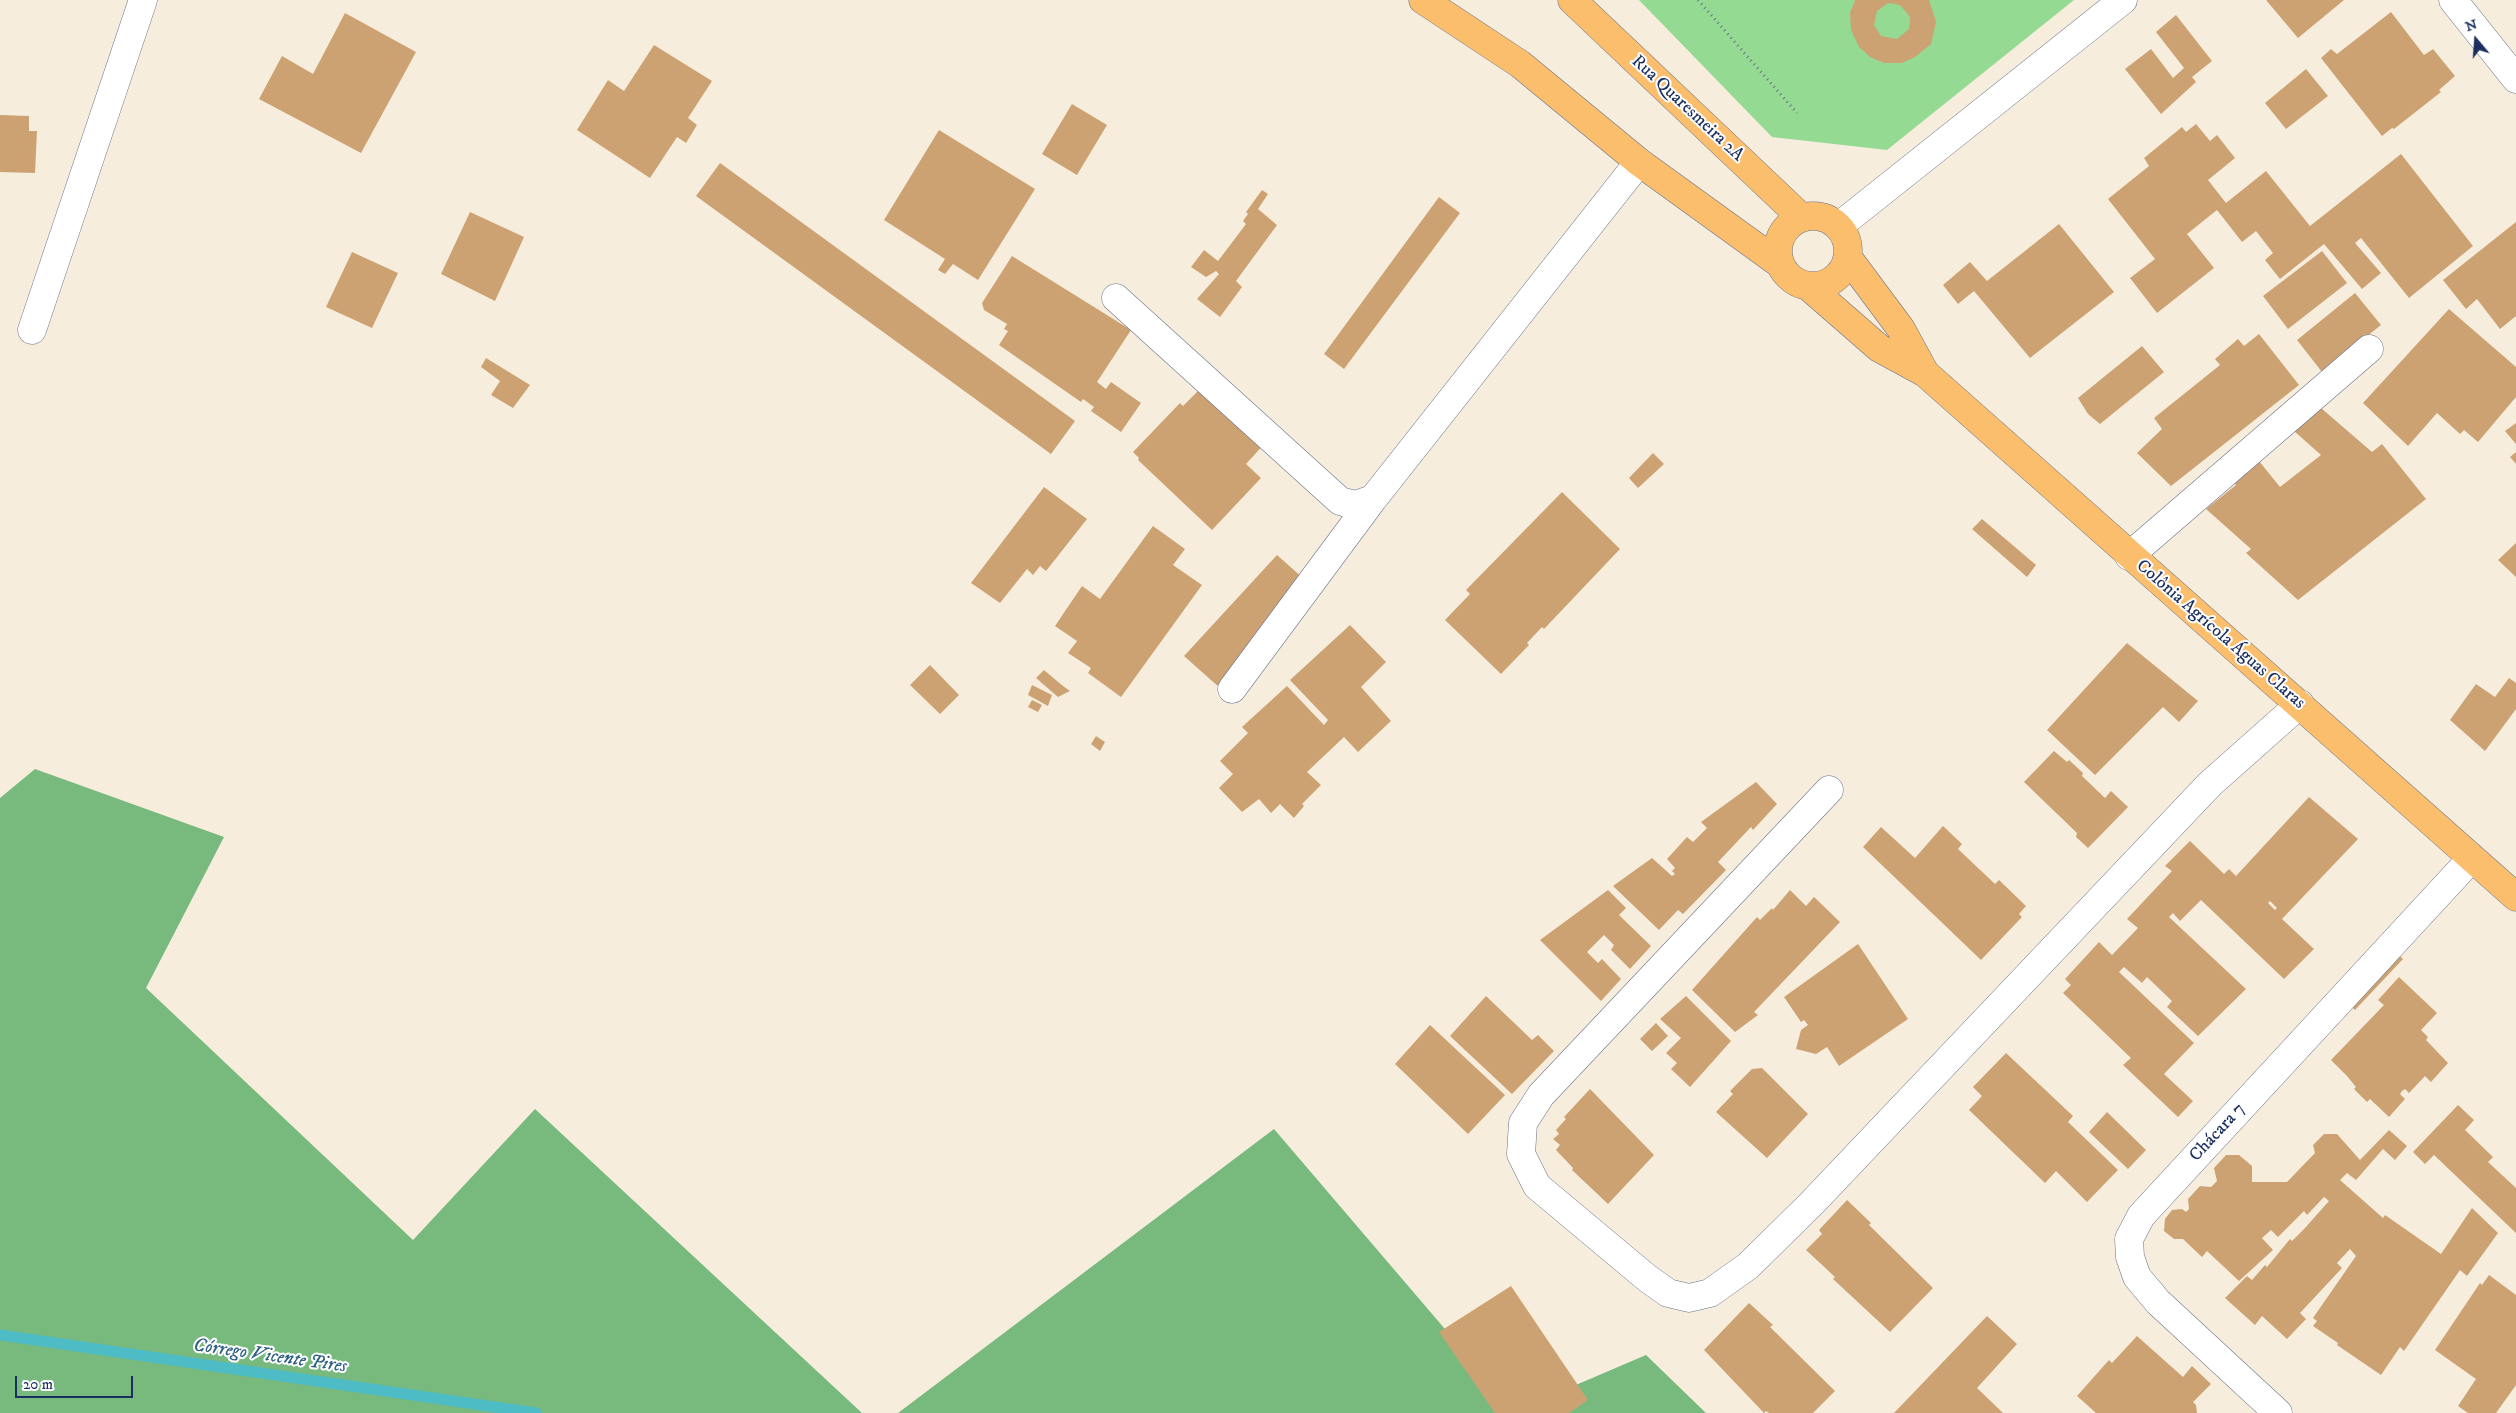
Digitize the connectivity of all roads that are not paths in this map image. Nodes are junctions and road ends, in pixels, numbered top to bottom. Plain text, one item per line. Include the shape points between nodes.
1 (143, 0) edge
2 (1423, 0) edge
3 (1572, 0) edge
4 (2123, 0) edge
5 (2453, 0) edge
6 (2516, 79) edge
7 (1639, 162) junction
8 (1802, 218) junction
9 (1839, 226) junction
10 (1849, 259) junction
11 (1780, 264) junction
12 (1809, 287) junction
13 (1116, 298) dead end
14 (32, 330) dead end
15 (2369, 349) dead end
16 (1925, 373) junction
17 (1373, 499) junction
18 (2129, 556) junction
19 (1232, 689) dead end
20 (2300, 704) junction
21 (1829, 790) dead end
22 (2472, 859) junction
23 (2516, 897) edge
24 (2278, 1413) edge

1 - 14 street
2 - 7 main road via 1520,64
3 - 8 main road, Rua Quaresmeira 2A
4 - 9 street
5 - 6 street
7 - 11 main road
7 - 17 street
8 - 9 main road via 1815,216
8 - 11 main road via 1781,236
9 - 10 main road via 1849,247
10 - 12 main road via 1840,275 1826,285
10 - 16 main road, Colônia Agrícola Águas Claras via 1901,329
11 - 12 main road via 1796,283
12 - 16 main road, Colônia Agrícola Águas Claras via 1879,348
13 - 17 street via 1340,501 1355,505
15 - 18 street
16 - 18 main road, Colônia Agrícola Águas Claras
17 - 19 street
18 - 20 main road, Colônia Agrícola Águas Claras
20 - 21 street via 2210,784 1812,1203 1748,1266 1710,1293 1689,1298 1668,1293 1537,1186 1521,1154 1523,1123 1541,1096
20 - 22 main road, Colônia Agrícola Águas Claras
22 - 23 main road, Colônia Agrícola Águas Claras
22 - 24 street, Chácara 7 via 2141,1216 2129,1239 2130,1257 2137,1277 2158,1302

